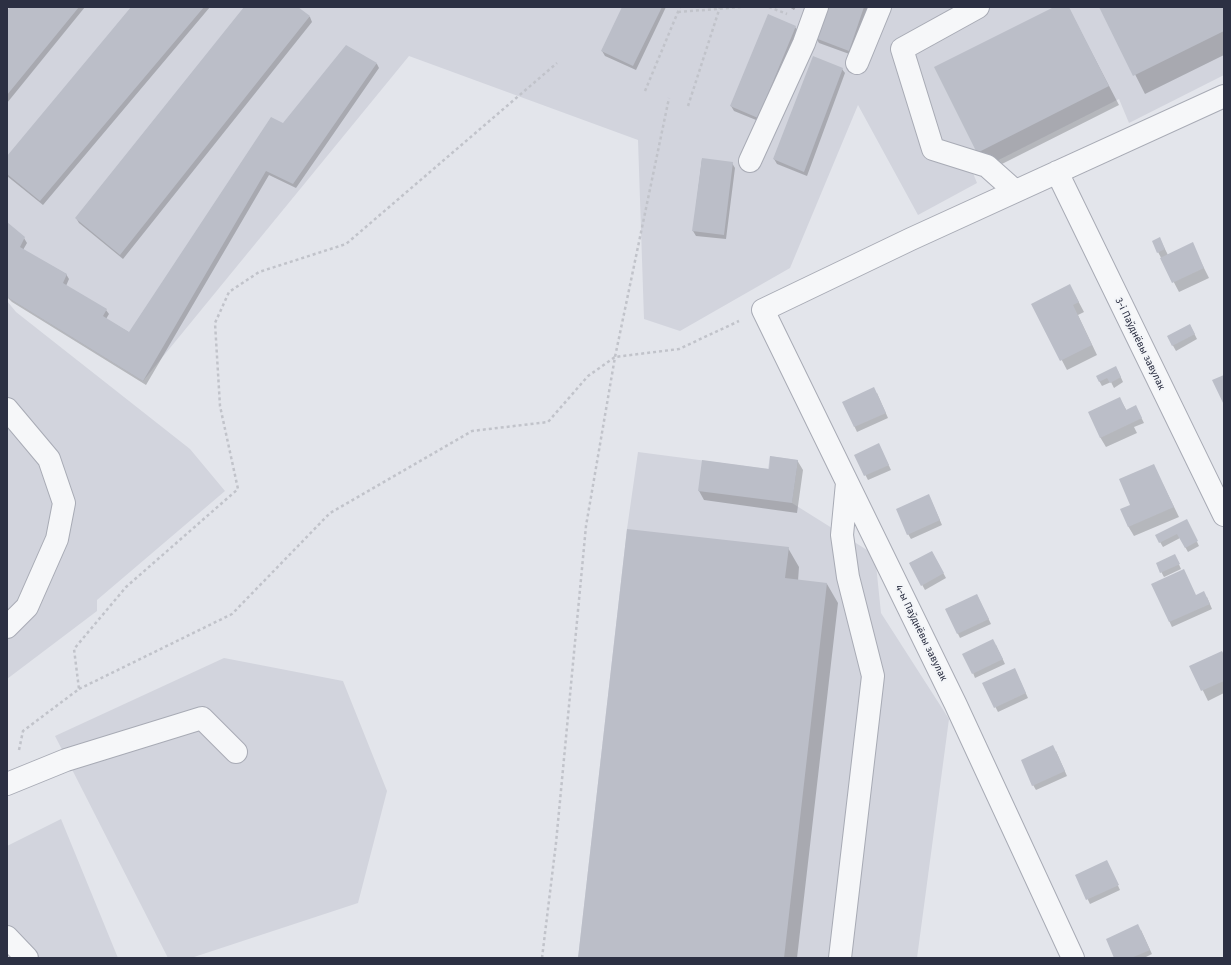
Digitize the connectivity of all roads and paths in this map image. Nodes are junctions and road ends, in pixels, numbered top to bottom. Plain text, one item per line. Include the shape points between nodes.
1 (680, 7) edge
2 (742, 7) edge
3 (817, 7) edge
4 (880, 7) edge
5 (978, 7) edge
6 (719, 8) edge
7 (678, 12) junction
8 (557, 63) dead end
9 (857, 63) dead end
10 (644, 90) dead end
11 (1224, 96) edge
12 (668, 98) dead end
13 (688, 106) dead end
14 (750, 161) dead end
15 (1057, 172) junction
16 (1015, 191) junction
17 (763, 310) junction
18 (615, 357) junction
19 (7, 408) edge
20 (848, 483) junction
21 (1224, 516) edge
22 (7, 627) edge
23 (79, 689) junction
24 (236, 752) dead end
25 (10, 783) edge
26 (7, 937) edge
27 (27, 958) edge
28 (542, 958) edge
29 (840, 958) edge
30 (1073, 958) edge

1 - 7 path
2 - 6 path
3 - 14 street via 804,43
4 - 9 street
5 - 16 street via 902,49 933,149 986,166
6 - 7 path
6 - 13 path
7 - 10 path
8 - 23 path via 346,244 260,272 229,292 214,323 220,406 238,490 126,586 74,649
11 - 15 street
12 - 18 path
15 - 16 street
15 - 21 street, 3-і Паўднёвы завулак
16 - 17 street
17 - 18 path via 679,349
17 - 20 street, 4-ы Паўднёвы завулак
18 - 23 path via 588,376 548,422 472,430 330,513 232,614
18 - 28 path via 586,526 556,843
19 - 22 street via 49,459 64,503 57,539 27,607
20 - 29 street via 842,535 848,577 873,676
20 - 30 street, 4-ы Паўднёвы завулак via 955,703
23 - 25 path via 23,731
24 - 25 street via 202,718 66,760
26 - 27 street

